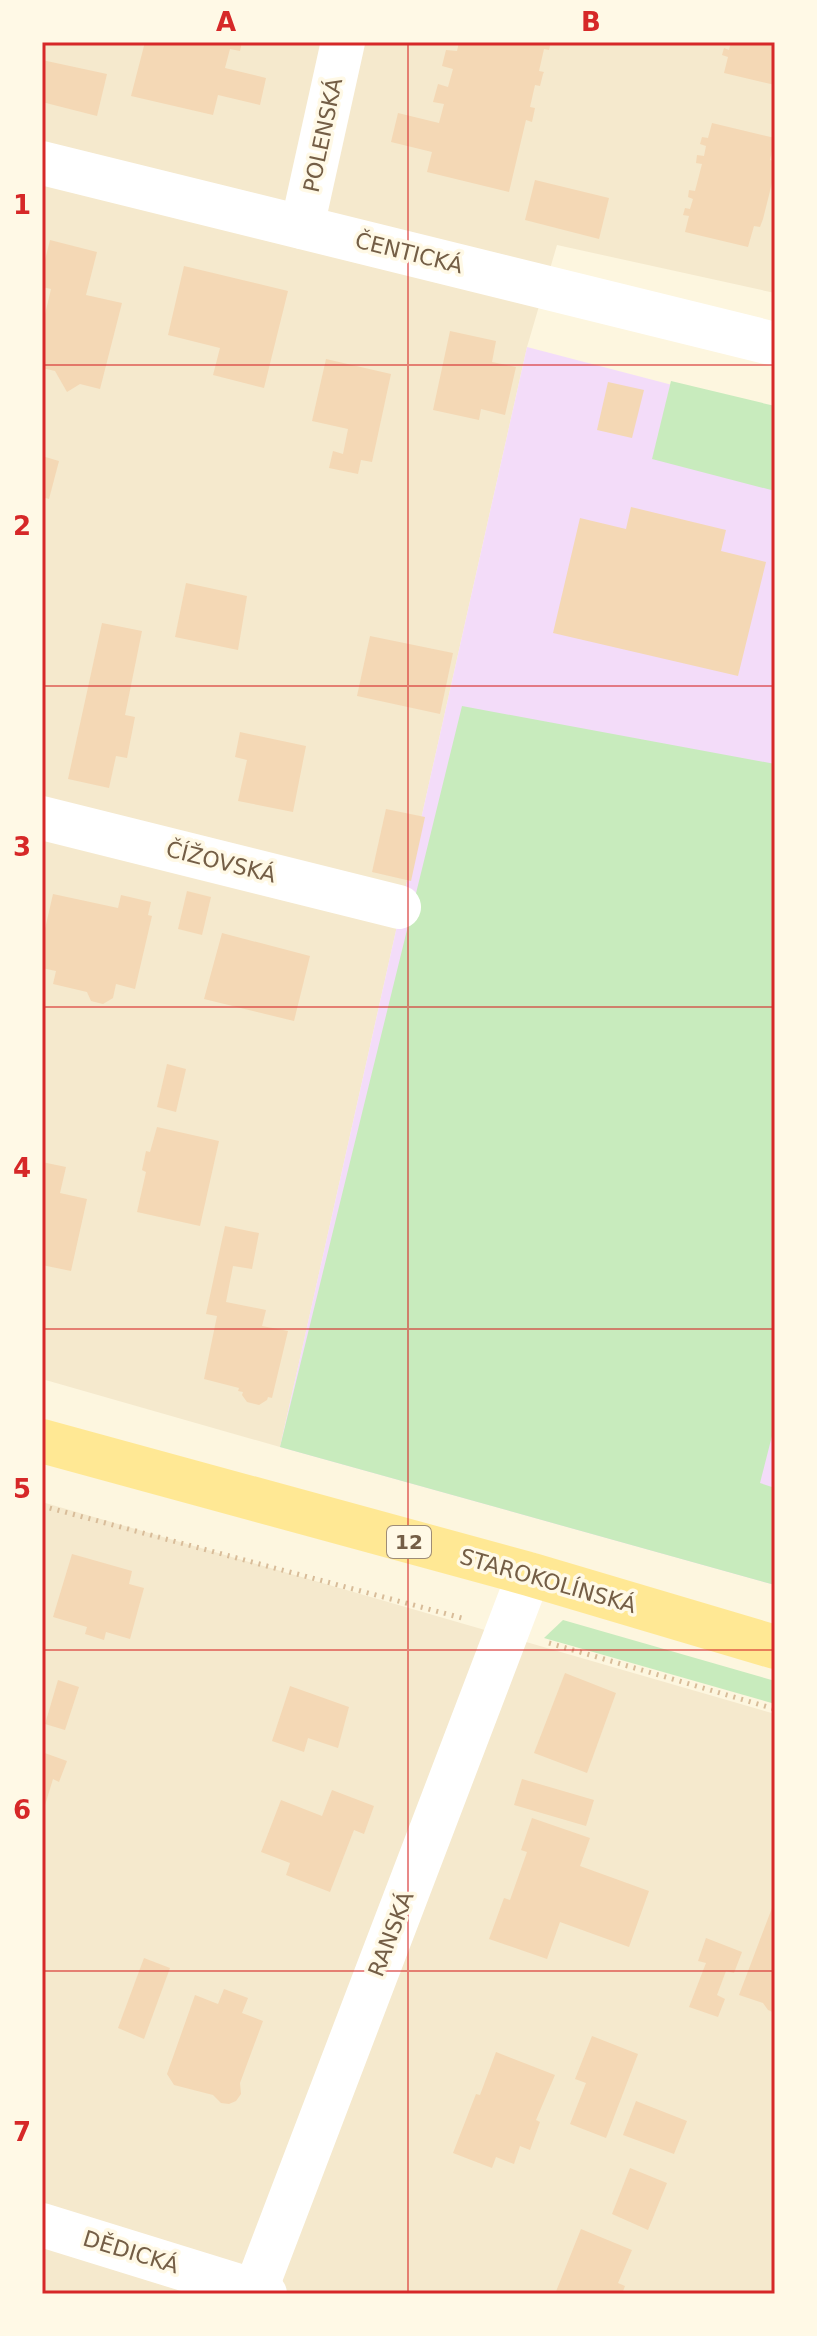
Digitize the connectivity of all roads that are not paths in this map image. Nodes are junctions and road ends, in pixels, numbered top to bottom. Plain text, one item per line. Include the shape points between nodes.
1 (343, 42) edge
2 (42, 163) edge
3 (302, 227) junction
4 (775, 344) edge
5 (42, 818) edge
6 (399, 907) dead end
7 (43, 1445) edge
8 (529, 1574) junction
9 (775, 1647) edge
10 (42, 2225) edge
11 (258, 2293) edge

1 - 3 street, POLENSKÁ
2 - 3 street, ČENTICKÁ
3 - 4 street, ČENTICKÁ
5 - 6 street, ČÍŽOVSKÁ
7 - 8 main road, STAROKOLÍNSKÁ / 12
8 - 9 main road, STAROKOLÍNSKÁ / 12
8 - 11 street, RANSKÁ
10 - 11 street, DĚDICKÁ

